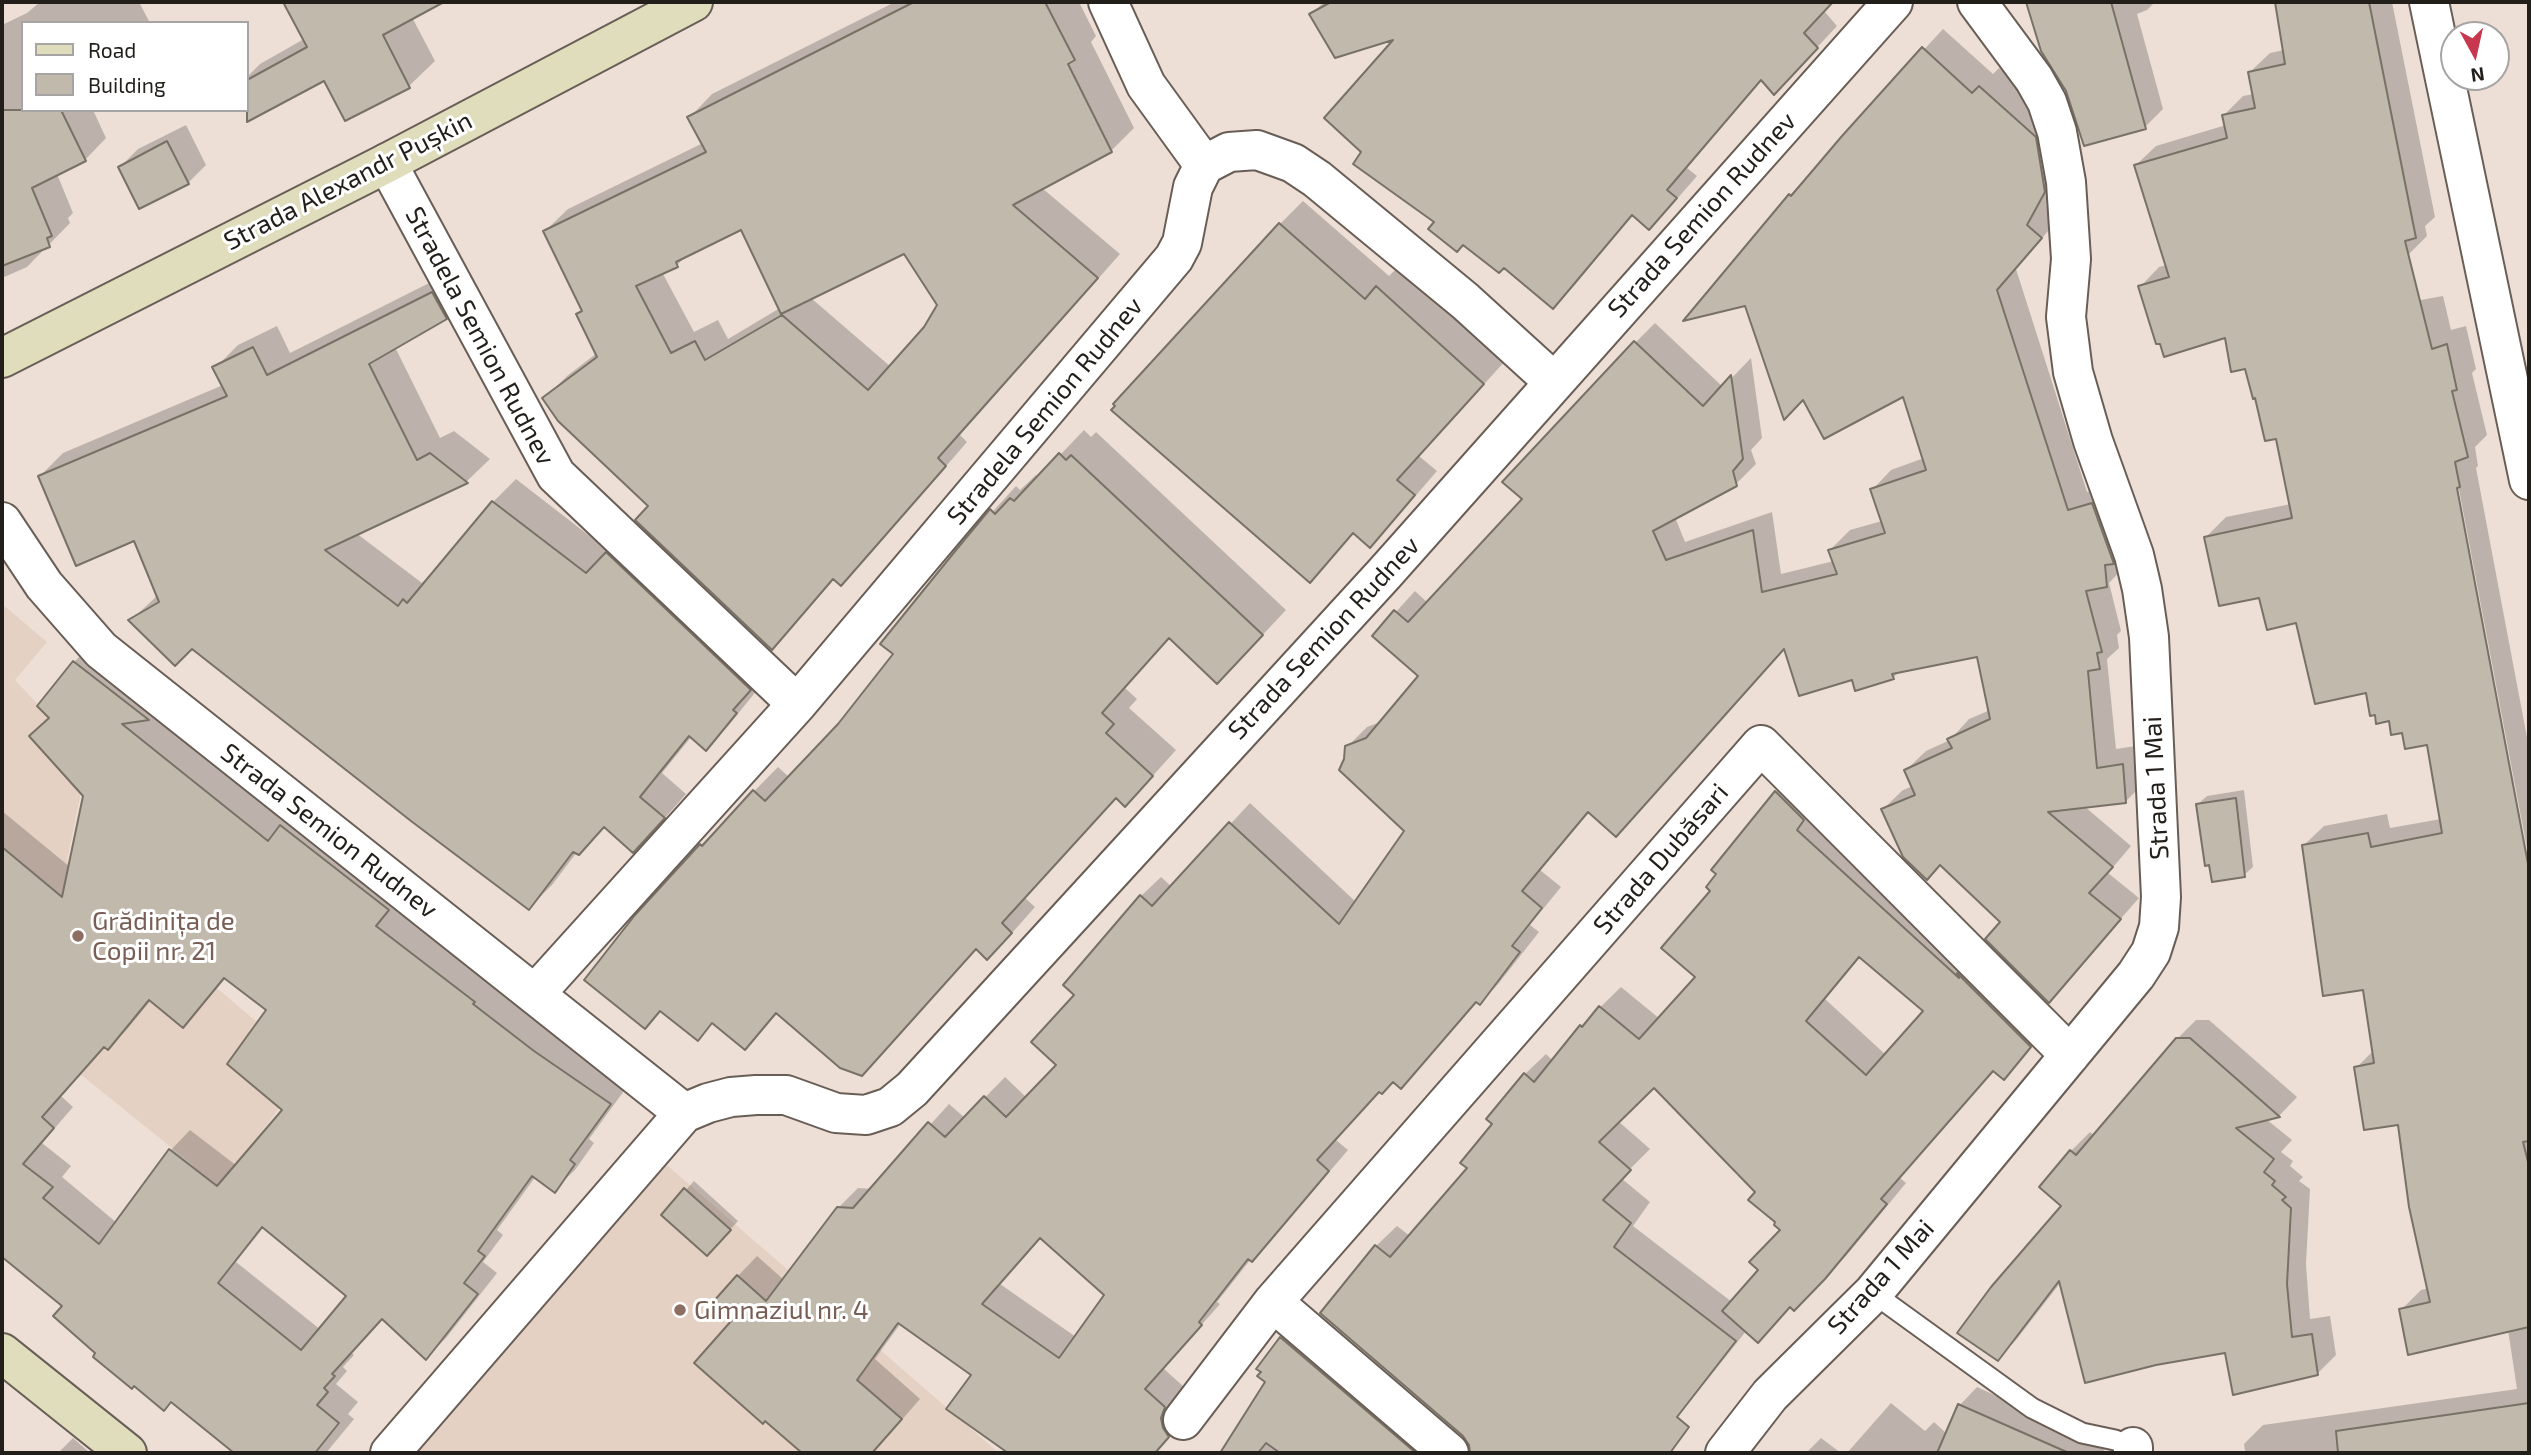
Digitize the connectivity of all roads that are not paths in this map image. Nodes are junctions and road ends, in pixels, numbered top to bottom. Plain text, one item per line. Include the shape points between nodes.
1 (693, 2) edge
2 (1108, 2) edge
3 (1893, 2) edge
4 (1977, 2) edge
5 (2428, 2) edge
6 (387, 163) junction
7 (1204, 165) junction
8 (2, 358) edge
9 (1554, 382) junction
10 (2529, 480) edge
11 (2, 522) edge
12 (797, 704) junction
13 (535, 994) junction
14 (2070, 1055) junction
15 (684, 1113) junction
16 (1873, 1293) junction
17 (1273, 1302) junction
18 (2, 1353) edge
19 (1183, 1420) dead end
20 (2133, 1450) edge
21 (127, 1453) edge
22 (390, 1453) edge
23 (1449, 1453) edge
24 (1725, 1453) edge

1 - 6 street, Strada Alexandr Pușkin
2 - 7 street via 1146,85
3 - 9 street, Strada Semion Rudnev
4 - 14 street, Strada 1 Mai via 2034,79 2057,132 2066,182 2071,259 2066,317 2073,372 2134,555 2149,637 2159,928 2136,975
5 - 10 street
6 - 8 street, Strada Alexandr Pușkin
6 - 12 street, Stradela Semion Rudnev via 556,475
7 - 9 street via 1230,152 1257,150 1293,163 1465,301
7 - 12 street, Stradela Semion Rudnev via 1193,187 1182,243 1174,258
9 - 15 street, Strada Semion Rudnev via 912,1089 890,1107 866,1115 836,1113 786,1096 756,1095 708,1102
11 - 13 street, Strada Semion Rudnev via 44,585 101,650
12 - 13 street, Stradela Semion Rudnev
13 - 15 street, Strada Semion Rudnev
14 - 16 street, Strada 1 Mai
14 - 17 street, Strada Dubăsari via 1761,746
15 - 22 street, Strada Semion Rudnev
16 - 20 lane via 2032,1408 2082,1433 2115,1440
16 - 24 street, Strada 1 Mai via 1770,1395
17 - 19 street, Strada Dubăsari
17 - 23 street
18 - 21 street

